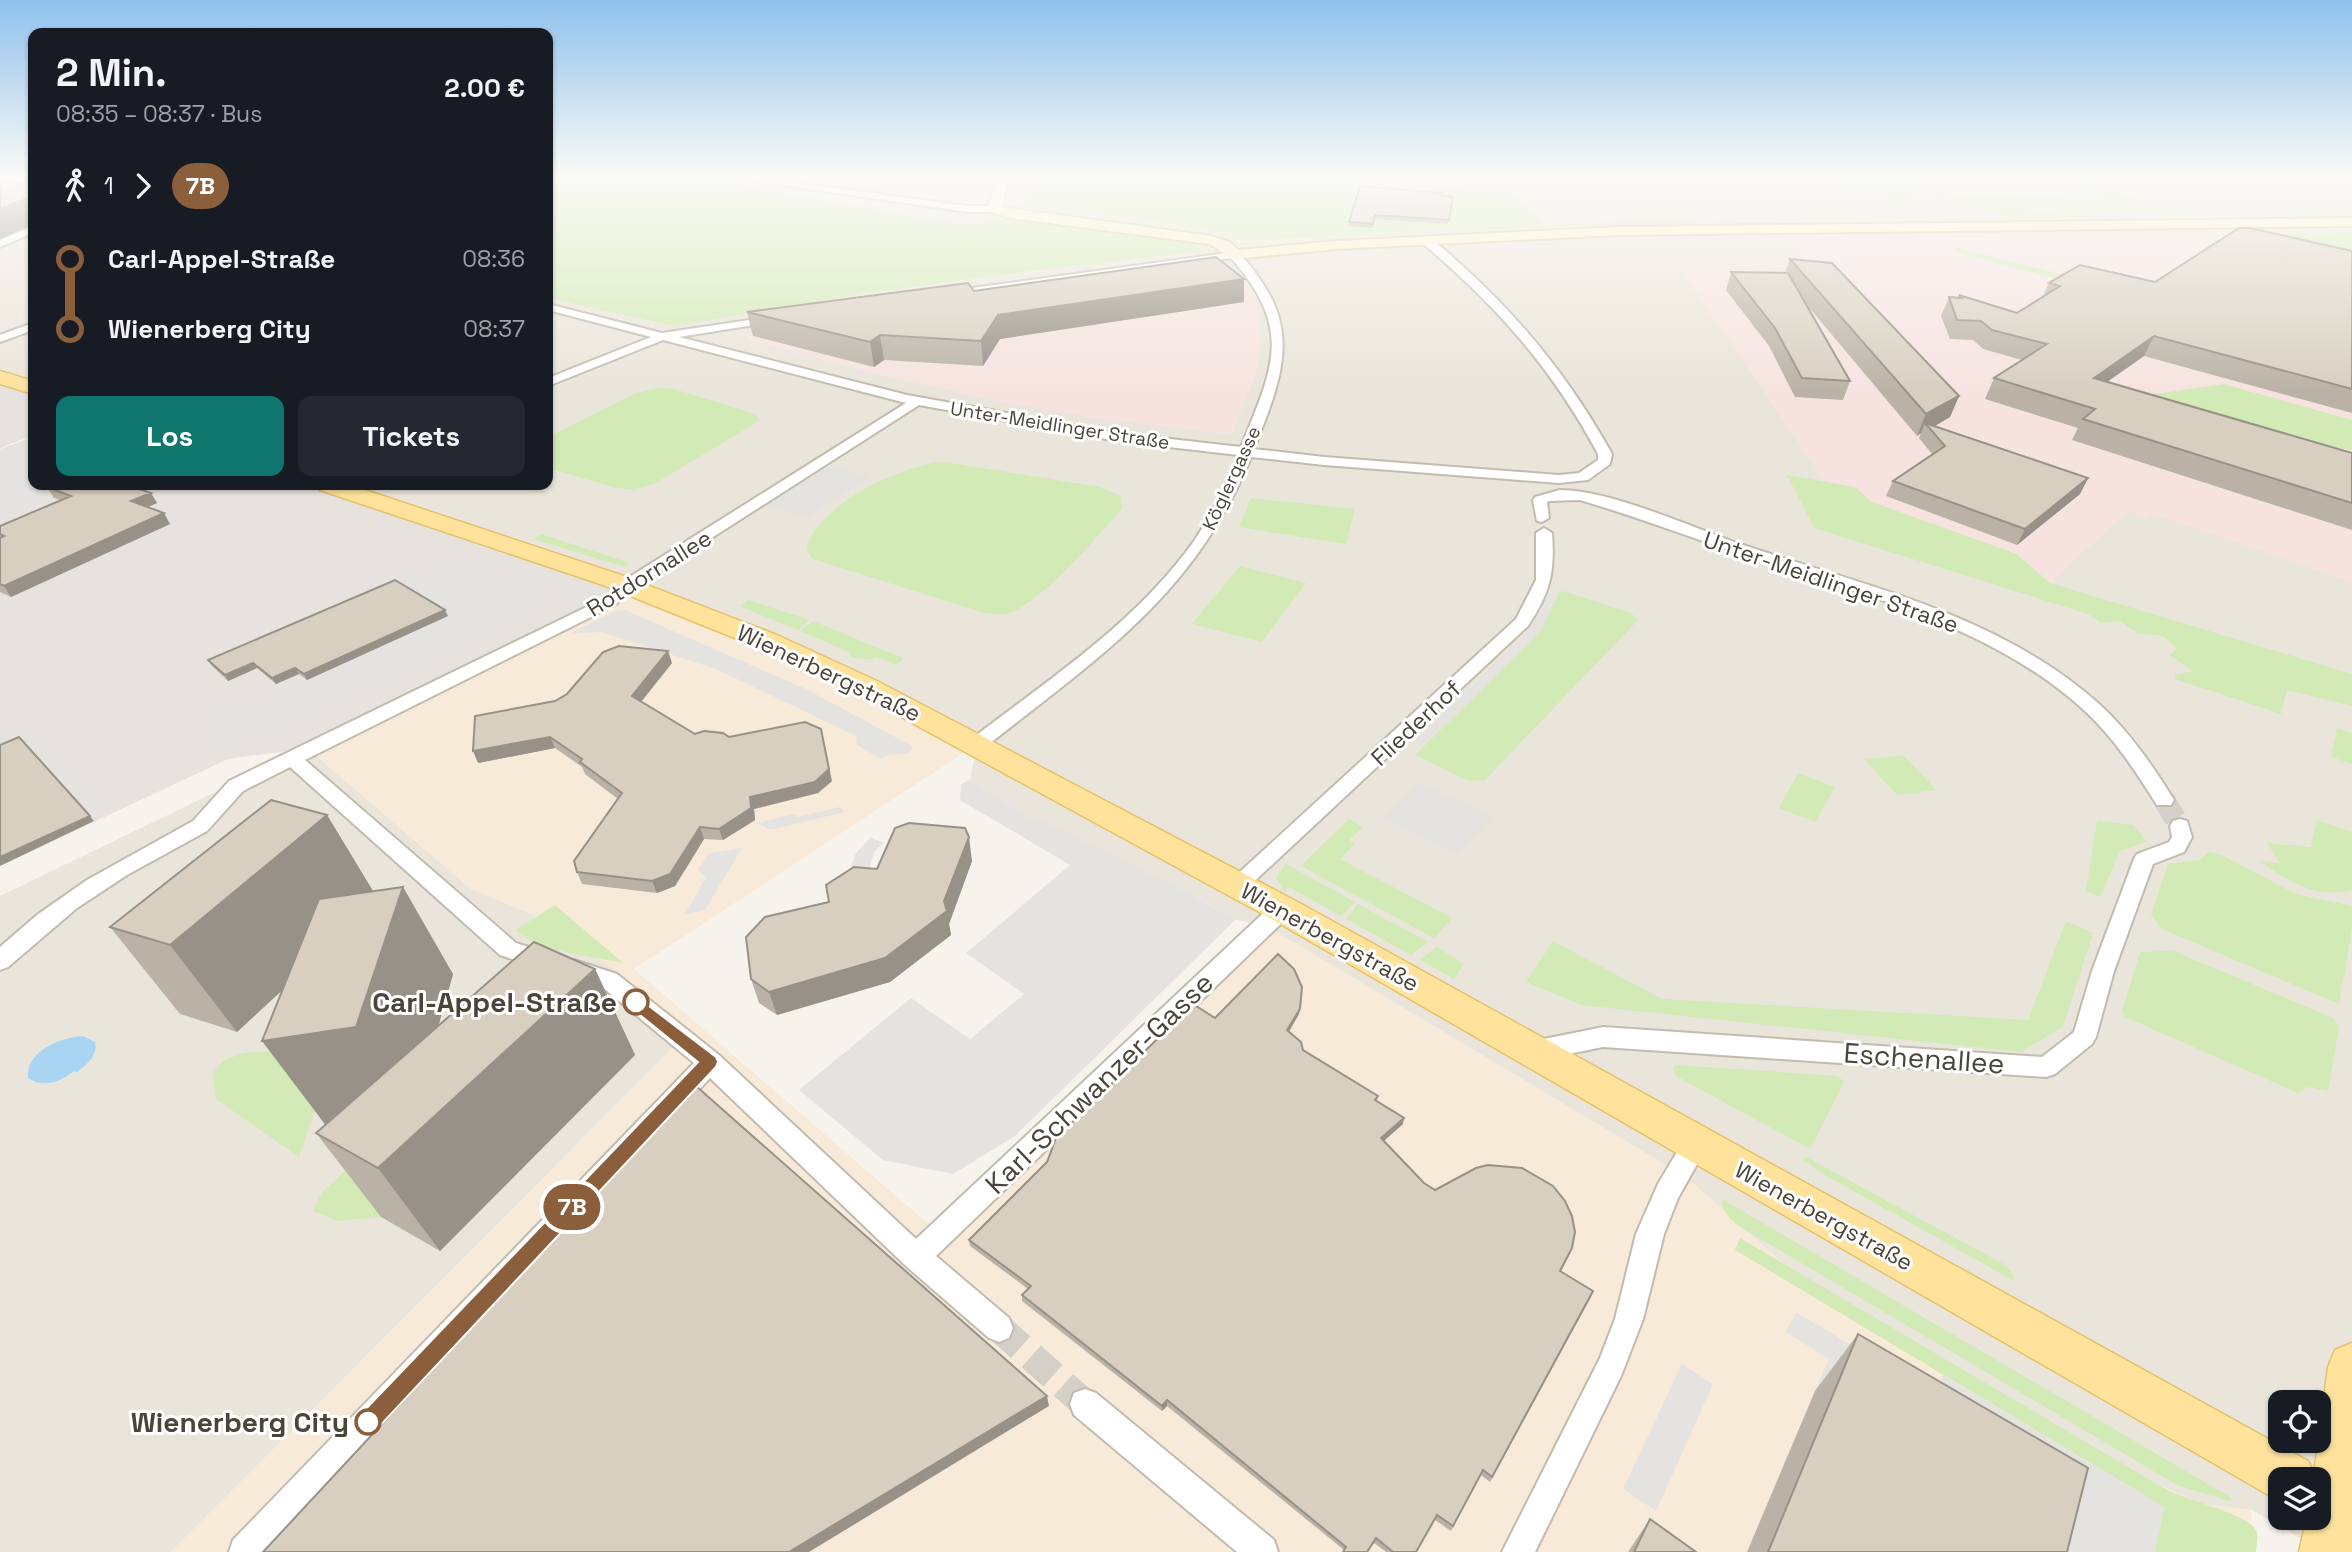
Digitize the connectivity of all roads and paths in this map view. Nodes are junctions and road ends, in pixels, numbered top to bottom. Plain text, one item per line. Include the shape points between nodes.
1 (1226, 247) edge
2 (1306, 247) edge
3 (1433, 247) edge
4 (1234, 255) junction
5 (939, 295) edge
6 (553, 308) edge
7 (783, 318) edge
8 (28, 328) edge
9 (663, 336) junction
10 (0, 339) edge
11 (0, 377) edge
12 (553, 380) edge
13 (28, 386) edge
14 (917, 401) junction
15 (1245, 453) junction
16 (351, 490) edge
17 (1543, 526) joint
18 (626, 586) junction
19 (977, 744) junction
20 (291, 758) junction
21 (2164, 800) tunnel mouth
22 (2178, 836) dead end
23 (1237, 886) junction
24 (1282, 909) junction
25 (0, 961) edge
26 (1533, 1051) junction
27 (710, 1062) junction
28 (1696, 1143) junction
29 (910, 1251) junction
30 (999, 1328) tunnel mouth
31 (2352, 1367) edge
32 (1085, 1404) tunnel mouth
33 (2269, 1467) edge
34 (2333, 1516) edge
35 (245, 1552) edge
36 (1262, 1552) edge
37 (1518, 1552) edge

1 - 4 street
2 - 4 street
3 - 15 street, Unter-Meidlinger Straße via 1504,309 1553,367 1605,461 1583,477 1559,479
4 - 5 street
4 - 15 street, Köglergasse via 1270,299 1277,318 1278,347 1271,384
6 - 9 street, Unter-Meidlinger Straße
7 - 9 street
8 - 10 street
9 - 12 street
9 - 14 street, Unter-Meidlinger Straße
11 - 13 main road
14 - 15 street, Unter-Meidlinger Straße via 1106,436
14 - 18 street, Rotdornallee
15 - 19 street, Köglergasse via 1210,526 1146,606
16 - 18 main road, Wienerbergstraße
17 - 21 street, Unter-Meidlinger Straße via 1540,500 1563,494 1581,496 1939,616 2010,651 2082,699 2122,740
17 - 23 street, Fliederhof via 1548,570 1522,622
18 - 19 main road, Wienerbergstraße via 816,663
18 - 20 street, Rotdornallee via 609,602
19 - 23 main road, Wienerbergstraße
20 - 25 street, Rotdornallee via 236,786 200,826 114,871 52,915
20 - 27 street via 508,949 609,980
22 - 26 street, Eschenallee via 2144,859 2084,1037 2046,1067 1603,1037
23 - 24 main road, Wienerbergstraße
24 - 26 main road, Wienerbergstraße
24 - 29 street, Karl-Schwanzer-Gasse
26 - 28 main road, Wienerbergstraße
27 - 29 street
27 - 35 street
28 - 33 main road, Wienerbergstraße
28 - 37 street via 1667,1192 1650,1234 1629,1319 1611,1366
29 - 30 street
31 - 34 main road
32 - 36 street

